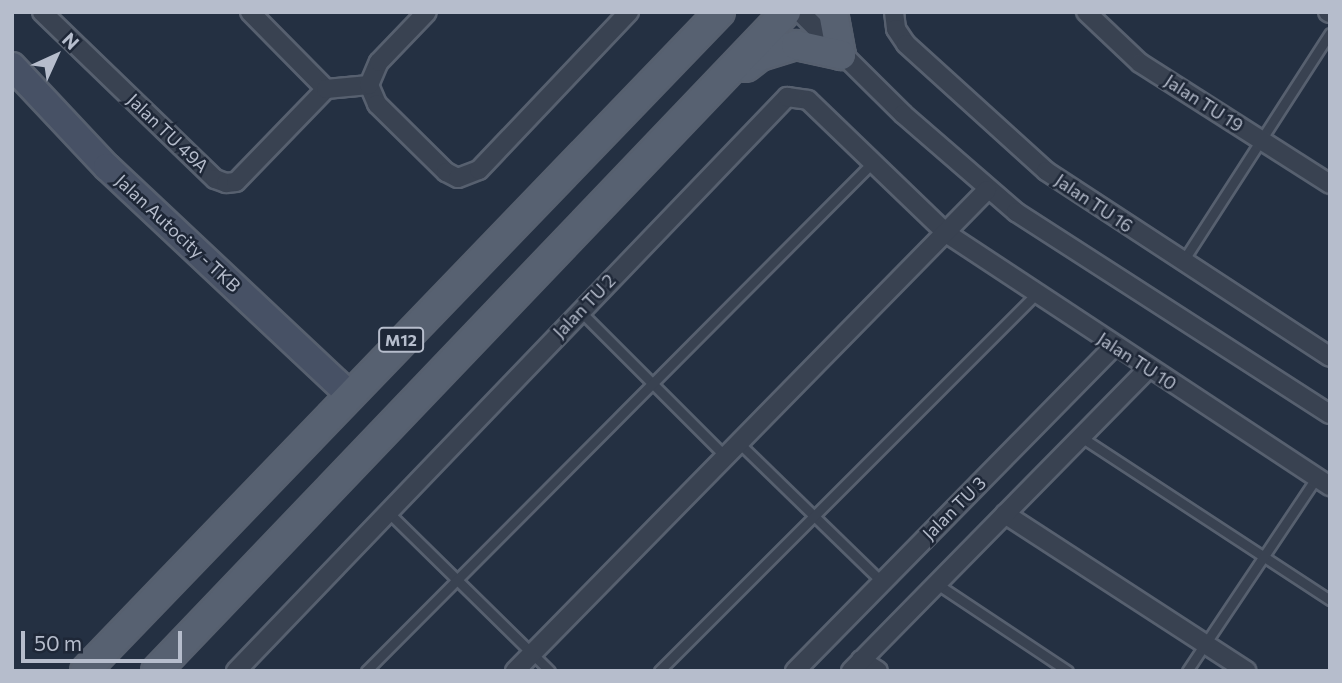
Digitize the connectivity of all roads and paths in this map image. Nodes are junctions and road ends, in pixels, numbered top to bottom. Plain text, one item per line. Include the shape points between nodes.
1 (42, 12) edge
2 (250, 12) edge
3 (427, 12) edge
4 (629, 12) edge
5 (695, 12) edge
6 (720, 12) edge
7 (786, 12) edge
8 (800, 12) edge
9 (833, 12) edge
10 (894, 12) edge
11 (1086, 12) edge
12 (1330, 33) edge
13 (841, 55) junction
14 (12, 66) edge
15 (369, 85) junction
16 (326, 89) junction
17 (668, 134) junction
18 (1261, 139) junction
19 (580, 153) junction
20 (872, 163) junction
21 (1330, 184) edge
22 (987, 190) junction
23 (946, 233) junction
24 (1182, 261) junction
25 (1035, 295) junction
26 (580, 310) junction
27 (1114, 346) junction
28 (1330, 357) edge
29 (1149, 368) junction
30 (652, 383) junction
31 (349, 394) junction
32 (1330, 414) edge
33 (1081, 437) junction
34 (739, 443) junction
35 (726, 457) junction
36 (1323, 481) edge
37 (388, 512) junction
38 (1005, 514) junction
39 (814, 516) junction
40 (1263, 556) junction
41 (457, 579) junction
42 (882, 582) junction
43 (937, 584) junction
44 (1330, 600) edge
45 (1205, 643) junction
46 (532, 653) junction
47 (856, 665) edge
48 (85, 671) edge
49 (156, 671) edge
50 (236, 671) edge
51 (366, 671) edge
52 (515, 671) edge
53 (550, 671) edge
54 (659, 671) edge
55 (795, 671) edge
56 (878, 671) edge
57 (1068, 671) edge
58 (1187, 671) edge
59 (1247, 671) edge

1 - 16 street, Jalan TU 49A via 215,179 226,183 236,182
2 - 16 street
3 - 15 street via 379,62
4 - 15 street via 479,170 458,178 446,173 377,104
5 - 19 main road via 607,103
6 - 19 main road, M12
7 - 17 main road, M12
8 - 13 street
9 - 13 main road
10 - 24 street, Jalan TU 16 via 896,29 906,44 1011,142 1083,197
11 - 18 street, Jalan TU 19 via 1140,62
12 - 18 lane
13 - 17 main road via 796,45 760,56
13 - 22 street
14 - 31 street, Jalan Autocity - TKB via 107,167
15 - 16 street
17 - 49 main road, M12
18 - 21 street, Jalan TU 19
18 - 24 lane
19 - 31 main road, M12
20 - 23 street, Jalan TU 2
20 - 26 street, Jalan TU 2 via 808,100 787,97
20 - 30 lane
22 - 23 street
22 - 32 street
23 - 25 street, Jalan TU 10
23 - 34 street
24 - 28 street, Jalan TU 16
25 - 27 street, Jalan TU 10
25 - 39 lane
26 - 30 lane
26 - 37 street, Jalan TU 2
27 - 29 street, Jalan TU 10
27 - 42 street, Jalan TU 3
29 - 33 street
29 - 36 street, Jalan TU 10
30 - 35 lane
30 - 41 lane
31 - 48 main road, M12
33 - 38 street
33 - 40 lane
34 - 35 street
34 - 39 lane
35 - 46 street
36 - 40 lane
37 - 41 lane
37 - 50 street, Jalan TU 2
38 - 43 street
38 - 45 street
39 - 42 lane
39 - 54 lane
40 - 44 lane
40 - 45 lane
41 - 46 lane
41 - 51 lane
42 - 55 street, Jalan TU 3
43 - 47 street
43 - 57 lane
45 - 58 lane
45 - 59 street
46 - 52 street
46 - 53 lane
47 - 56 street

